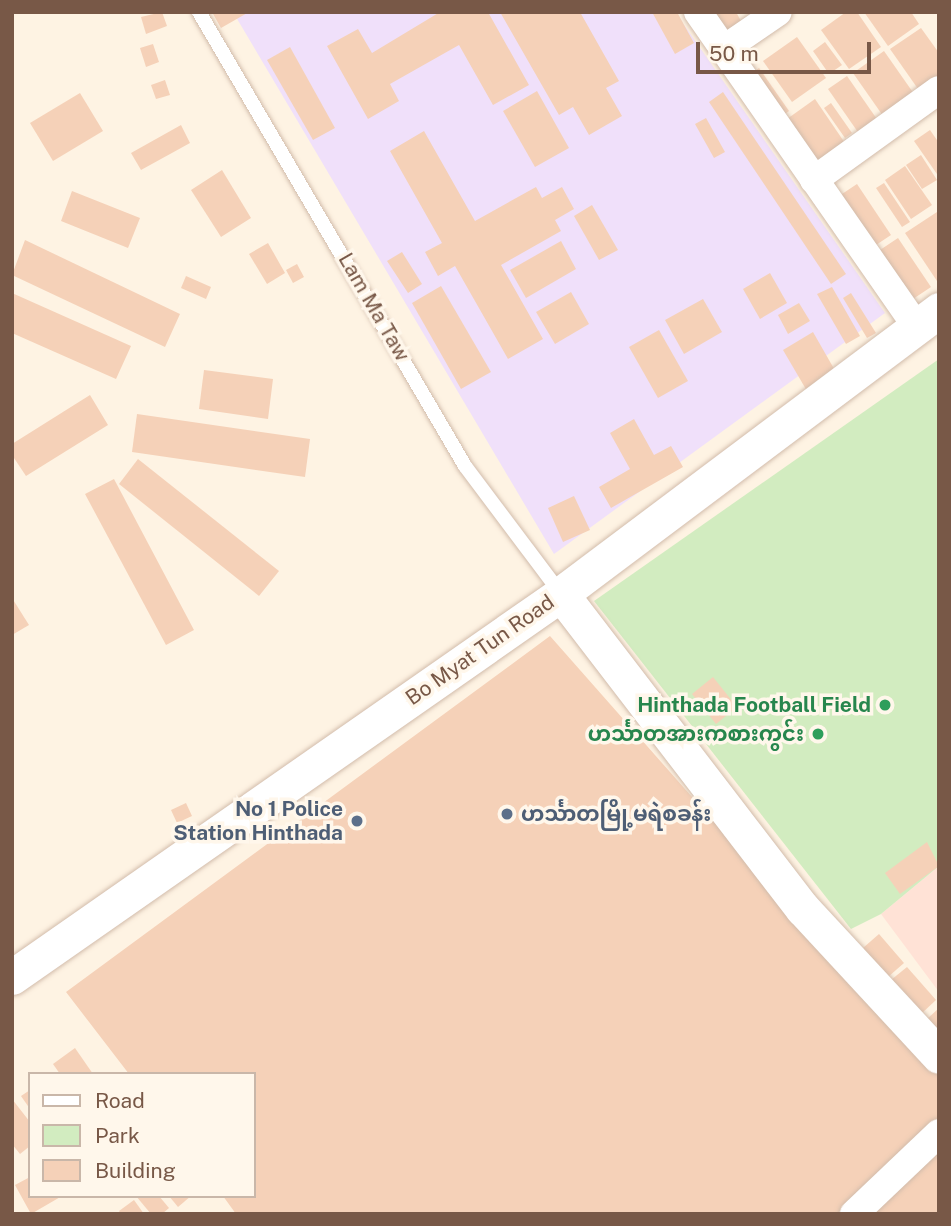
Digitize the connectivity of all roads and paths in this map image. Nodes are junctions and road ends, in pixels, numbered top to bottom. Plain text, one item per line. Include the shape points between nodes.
1 (199, 12) edge
2 (698, 12) edge
3 (778, 12) edge
4 (724, 49) junction
5 (939, 90) edge
6 (814, 180) junction
7 (927, 318) edge
8 (561, 593) junction
9 (12, 976) edge
10 (939, 1056) edge
11 (939, 1133) edge
12 (854, 1214) edge

1 - 8 lane, Lam Ma Taw via 465,466
2 - 4 street
3 - 4 street
4 - 6 street
5 - 6 street
6 - 7 street
7 - 8 street, Bo Myat Tun Road
8 - 9 street, Bo Myat Tun Road
8 - 10 street via 803,909
11 - 12 street

